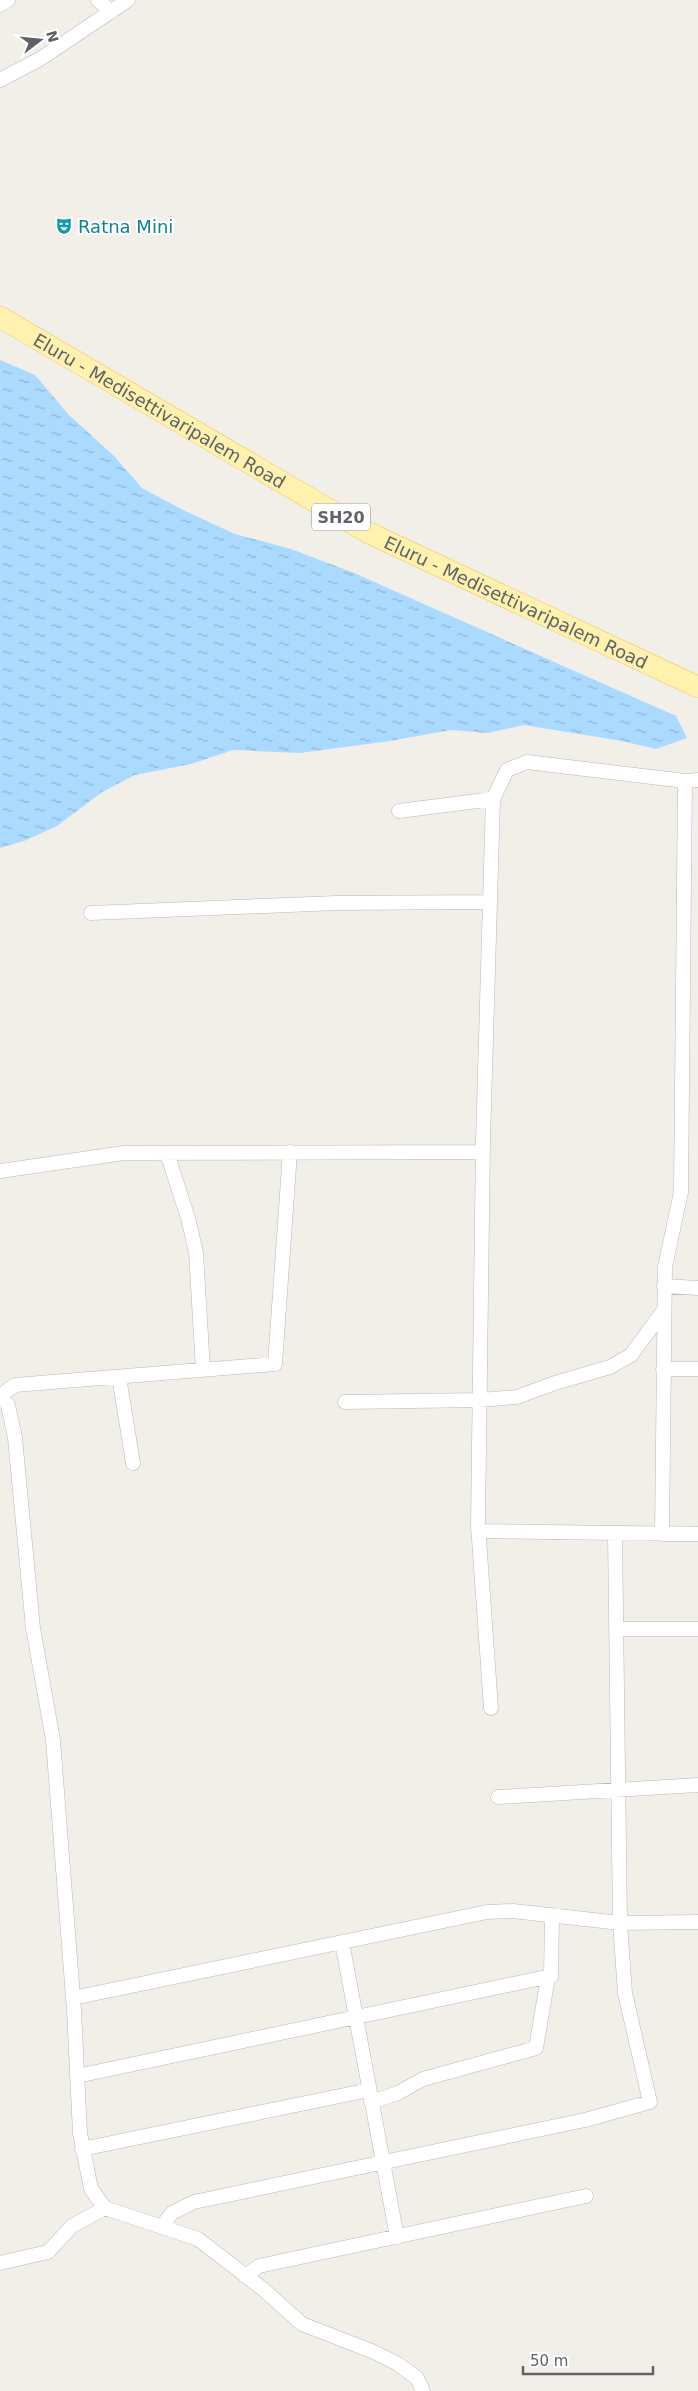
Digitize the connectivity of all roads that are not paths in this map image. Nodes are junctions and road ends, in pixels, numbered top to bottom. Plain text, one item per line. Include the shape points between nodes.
1 (8, 0) edge
2 (98, 0) edge
3 (128, 0) edge
4 (0, 5) edge
5 (111, 12) junction
6 (0, 80) edge
7 (0, 318) edge
8 (698, 687) edge
9 (691, 780) edge
10 (493, 799) junction
11 (399, 811) dead end
12 (490, 902) junction
13 (91, 913) dead end
14 (290, 1152) junction
15 (483, 1152) junction
16 (167, 1153) junction
17 (0, 1171) edge
18 (664, 1286) junction
19 (698, 1288) edge
20 (664, 1310) junction
21 (663, 1369) junction
22 (203, 1370) junction
23 (698, 1370) edge
24 (119, 1377) junction
25 (0, 1397) edge
26 (480, 1400) junction
27 (345, 1402) dead end
28 (133, 1463) dead end
29 (478, 1531) junction
30 (615, 1534) junction
31 (662, 1534) junction
32 (698, 1534) edge
33 (616, 1629) junction
34 (698, 1629) edge
35 (491, 1708) dead end
36 (698, 1785) edge
37 (618, 1791) junction
38 (498, 1797) dead end
39 (552, 1915) junction
40 (698, 1922) edge
41 (620, 1923) junction
42 (342, 1942) junction
43 (548, 1977) junction
44 (73, 1998) junction
45 (355, 2017) junction
46 (77, 2076) junction
47 (370, 2096) junction
48 (82, 2149) junction
49 (382, 2163) junction
50 (586, 2196) dead end
51 (105, 2208) junction
52 (162, 2226) junction
53 (397, 2237) junction
54 (0, 2263) edge
55 (245, 2276) junction
56 (423, 2391) edge

1 - 4 street
2 - 5 street
3 - 5 street
5 - 6 street via 40,59
7 - 8 main road, Eluru - Medisettivaripalem Road / SH20 via 369,534
9 - 10 street via 527,762 506,770
9 - 18 street via 681,1192 670,1235
10 - 11 street
10 - 12 street
12 - 13 street via 337,903
12 - 15 street
14 - 15 street
14 - 16 street
14 - 22 street via 275,1364
15 - 26 street
16 - 17 street via 124,1153
16 - 22 street via 196,1252
18 - 19 street
18 - 20 street
20 - 21 street
20 - 26 street via 631,1354 610,1367 517,1397
21 - 23 street
21 - 31 street
22 - 24 street
24 - 25 street via 15,1385
24 - 28 street
25 - 44 street via 8,1405 15,1438 33,1628 53,1740
26 - 27 street
26 - 29 street
29 - 30 street
29 - 35 street
30 - 31 street
30 - 33 street
31 - 32 street
33 - 34 street
33 - 37 street
36 - 37 street
37 - 38 street
37 - 41 street
39 - 41 street
39 - 42 street via 487,1912
39 - 43 street via 551,1976
40 - 41 street
41 - 49 street via 625,1993 650,2102 585,2120
42 - 44 street
42 - 45 street
43 - 45 street
43 - 47 street via 536,2048 423,2079 398,2093
44 - 46 street
45 - 46 street
45 - 47 street
46 - 48 street
47 - 48 street
47 - 49 street
48 - 51 street via 91,2189
49 - 52 street via 194,2202 172,2214
49 - 53 street
50 - 53 street
51 - 52 street
51 - 54 street via 72,2226 48,2252
52 - 55 street via 198,2240
53 - 55 street via 259,2266
55 - 56 street via 302,2324 398,2364 417,2378

